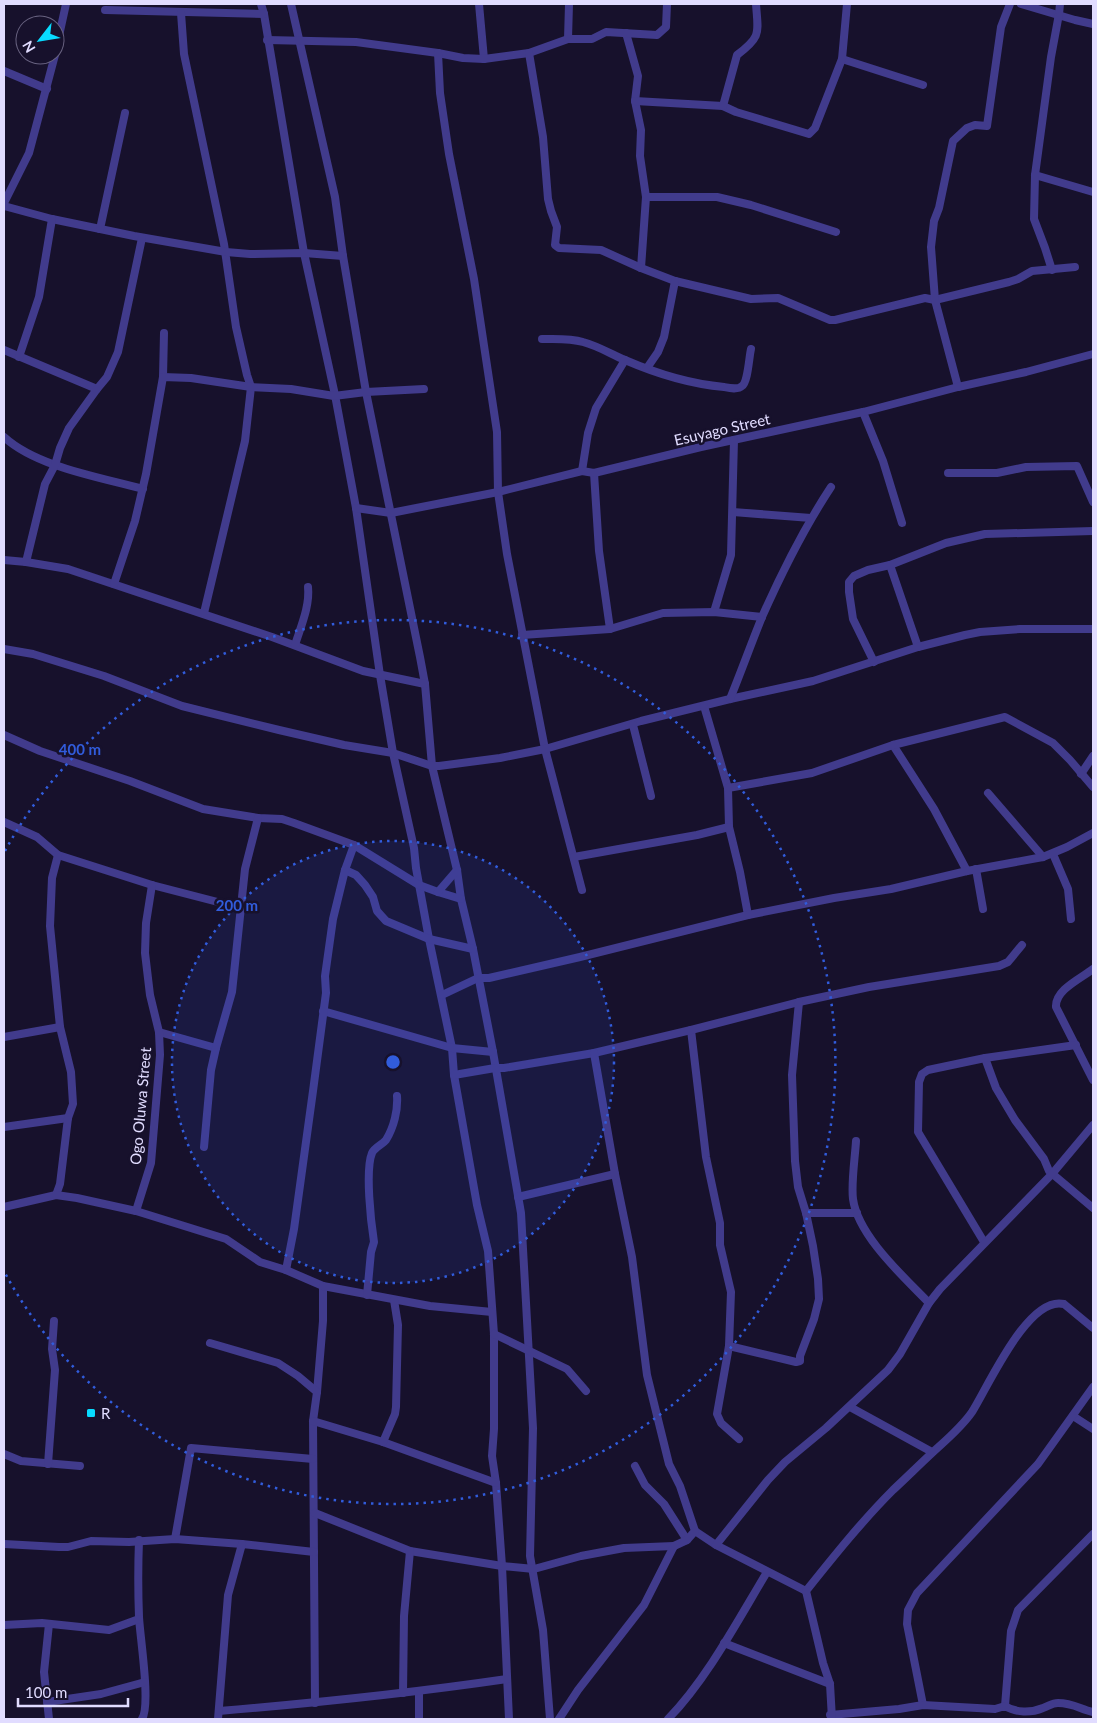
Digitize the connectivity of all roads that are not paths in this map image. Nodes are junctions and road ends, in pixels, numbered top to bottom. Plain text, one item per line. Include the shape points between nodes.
1 (261, 4) edge
2 (292, 4) edge
3 (479, 4) edge
4 (569, 4) edge
5 (667, 4) edge
6 (756, 4) edge
7 (847, 4) edge
8 (1010, 4) edge
9 (1021, 4) edge
10 (1060, 4) edge
11 (105, 10) dead end
12 (181, 13) junction
13 (264, 14) junction
14 (1060, 14) junction
15 (1093, 24) edge
16 (626, 32) junction
17 (568, 39) junction
18 (268, 40) junction
19 (300, 41) junction
20 (438, 53) junction
21 (529, 53) junction
22 (484, 58) junction
23 (842, 59) junction
24 (52, 65) edge
25 (4, 71) edge
26 (923, 85) dead end
27 (47, 89) junction
28 (635, 101) junction
29 (723, 106) junction
30 (125, 113) dead end
31 (1035, 174) junction
32 (1093, 192) edge
33 (646, 198) junction
34 (4, 205) edge
35 (52, 219) junction
36 (100, 229) junction
37 (836, 232) dead end
38 (134, 236) junction
39 (142, 238) junction
40 (141, 248) junction
41 (226, 252) junction
42 (304, 253) junction
43 (343, 256) junction
44 (1075, 267) dead end
45 (640, 268) junction
46 (1052, 270) junction
47 (675, 281) junction
48 (935, 300) junction
49 (164, 333) dead end
50 (542, 339) dead end
51 (751, 349) dead end
52 (4, 350) edge
53 (1093, 354) edge
54 (19, 357) junction
55 (626, 360) junction
56 (647, 368) junction
57 (163, 377) junction
58 (251, 387) junction
59 (958, 387) junction
60 (97, 389) junction
61 (424, 390) dead end
62 (366, 392) junction
63 (335, 395) junction
64 (863, 412) junction
65 (4, 437) edge
66 (734, 440) junction
67 (55, 465) junction
68 (582, 471) junction
69 (594, 473) junction
70 (948, 474) dead end
71 (1090, 482) edge
72 (831, 487) dead end
73 (143, 489) junction
74 (498, 492) junction
75 (1093, 502) edge
76 (356, 508) junction
77 (733, 512) junction
78 (391, 513) junction
79 (810, 518) junction
80 (902, 523) dead end
81 (1093, 531) edge
82 (4, 560) edge
83 (26, 562) junction
84 (890, 565) junction
85 (114, 584) junction
86 (308, 587) dead end
87 (714, 612) junction
88 (204, 613) junction
89 (762, 617) junction
90 (610, 629) junction
91 (1093, 629) edge
92 (522, 635) junction
93 (295, 644) junction
94 (918, 647) junction
95 (4, 649) edge
96 (874, 662) junction
97 (380, 675) junction
98 (425, 684) junction
99 (730, 699) junction
100 (704, 706) junction
101 (633, 725) junction
102 (4, 735) edge
103 (893, 745) junction
104 (545, 749) junction
105 (393, 753) junction
106 (1093, 756) edge
107 (432, 766) junction
108 (1081, 774) junction
109 (1093, 786) edge
110 (728, 788) junction
111 (988, 793) dead end
112 (651, 796) dead end
113 (258, 818) junction
114 (4, 822) edge
115 (729, 827) junction
116 (1093, 833) edge
117 (354, 845) junction
118 (58, 854) junction
119 (1053, 854) junction
120 (574, 857) junction
121 (1044, 857) junction
122 (345, 870) junction
123 (457, 870) junction
124 (976, 870) junction
125 (967, 871) junction
126 (152, 884) junction
127 (420, 885) junction
128 (582, 890) dead end
129 (438, 892) junction
130 (461, 899) junction
131 (241, 908) junction
132 (983, 909) dead end
133 (748, 915) junction
134 (1071, 920) dead end
135 (429, 939) junction
136 (1022, 945) dead end
137 (473, 949) junction
138 (1093, 969) edge
139 (478, 978) junction
140 (442, 995) junction
141 (799, 1002) junction
142 (323, 1011) junction
143 (60, 1027) junction
144 (690, 1030) junction
145 (159, 1032) junction
146 (4, 1037) edge
147 (1076, 1046) junction
148 (216, 1048) junction
149 (452, 1048) junction
150 (493, 1052) junction
151 (594, 1053) junction
152 (985, 1058) junction
153 (495, 1068) junction
154 (454, 1075) junction
155 (1093, 1080) edge
156 (397, 1096) dead end
157 (68, 1118) junction
158 (1093, 1125) edge
159 (4, 1127) edge
160 (856, 1141) dead end
161 (204, 1147) dead end
162 (615, 1174) junction
163 (1052, 1174) junction
164 (56, 1195) junction
165 (518, 1197) junction
166 (4, 1206) edge
167 (1093, 1208) edge
168 (136, 1210) junction
169 (857, 1213) junction
170 (806, 1214) junction
171 (984, 1242) junction
172 (286, 1270) junction
173 (323, 1286) junction
174 (367, 1295) junction
175 (394, 1300) junction
176 (929, 1303) junction
177 (492, 1312) junction
178 (54, 1321) dead end
179 (1093, 1328) edge
180 (494, 1334) junction
181 (210, 1343) dead end
182 (729, 1346) junction
183 (530, 1351) junction
184 (1093, 1387) edge
185 (586, 1391) dead end
186 (317, 1392) junction
187 (850, 1407) junction
188 (1073, 1416) junction
189 (313, 1421) junction
190 (1093, 1429) edge
191 (739, 1439) dead end
192 (383, 1442) junction
193 (932, 1452) junction
194 (4, 1454) edge
195 (313, 1459) junction
196 (48, 1464) junction
197 (80, 1466) dead end
198 (635, 1466) dead end
199 (496, 1483) junction
200 (315, 1513) junction
201 (695, 1531) junction
202 (1093, 1534) edge
203 (175, 1539) junction
204 (139, 1540) junction
205 (686, 1540) junction
206 (4, 1544) edge
207 (242, 1544) junction
208 (716, 1545) junction
209 (674, 1546) junction
210 (410, 1551) junction
211 (314, 1552) junction
212 (502, 1566) junction
213 (534, 1569) junction
214 (767, 1572) junction
215 (806, 1591) junction
216 (139, 1620) junction
217 (49, 1624) junction
218 (4, 1625) edge
219 (724, 1643) junction
220 (507, 1680) junction
221 (145, 1682) junction
222 (830, 1684) junction
223 (419, 1692) junction
224 (403, 1693) junction
225 (47, 1702) junction
226 (315, 1703) junction
227 (923, 1705) junction
228 (1005, 1706) junction
229 (219, 1710) junction
230 (1093, 1712) edge
231 (831, 1717) edge
232 (49, 1719) edge
233 (142, 1719) edge
234 (218, 1719) edge
235 (419, 1719) edge
236 (509, 1719) edge
237 (550, 1719) edge
238 (559, 1719) edge
239 (668, 1719) edge

1 - 13 street
2 - 19 street
3 - 22 street
4 - 17 street
5 - 16 street via 666,27 662,32 649,36
6 - 29 street via 759,25 752,44 734,60
7 - 23 street
8 - 48 street via 1001,27 987,126 967,128 953,142 931,247
9 - 14 street
10 - 14 street
11 - 12 street
12 - 13 street
12 - 41 street via 184,54
13 - 18 street
14 - 15 street
14 - 31 street via 1053,41
16 - 17 street via 606,32 586,40
16 - 28 street via 638,76
17 - 21 street
18 - 19 street
18 - 42 street
19 - 20 street via 356,42
19 - 43 street via 335,197
20 - 22 street
20 - 74 street via 449,154 474,279 497,432
21 - 22 street
21 - 45 street via 543,137 548,199 558,227 555,245 559,248 601,250
23 - 26 street
23 - 29 street via 815,128 809,134
24 - 27 street
25 - 27 street
27 - 34 street via 29,153
28 - 29 street
28 - 33 street via 641,130 640,156
30 - 36 street
31 - 32 street
31 - 46 street via 1034,218
33 - 37 street via 717,197
33 - 45 street
34 - 35 street
35 - 36 street
35 - 54 street via 40,297
36 - 38 street
38 - 39 street
38 - 40 street
39 - 40 street
39 - 41 street
40 - 60 street via 118,352
41 - 42 street
41 - 58 street via 236,327
42 - 43 street
42 - 63 street
43 - 62 street
44 - 46 street
45 - 47 street
46 - 48 street via 1032,271 1010,282
47 - 48 street via 752,299 778,298 830,320 925,298
47 - 56 street via 663,342
48 - 59 street
49 - 57 street
50 - 55 street via 585,342
51 - 56 street via 746,381 736,388 710,386
52 - 54 street
53 - 59 street, Esuyago Street
54 - 60 street
55 - 56 street
55 - 68 street via 596,408
57 - 58 street
57 - 73 street
58 - 63 street
58 - 88 street via 245,441
59 - 64 street, Esuyago Street
60 - 67 street via 69,428
61 - 62 street
62 - 63 street
62 - 78 street
63 - 76 street
64 - 66 street, Esuyago Street
64 - 80 street via 883,461
65 - 67 street via 20,450
66 - 69 street, Esuyago Street
66 - 77 street
67 - 73 street
67 - 83 street via 45,484
68 - 69 street, Esuyago Street
68 - 74 street, Esuyago Street
69 - 90 street via 599,551
70 - 71 street via 1077,466
71 - 75 street
72 - 79 street
73 - 85 street
74 - 78 street, Esuyago Street
74 - 92 street
76 - 78 street, Esuyago Street
76 - 97 street
77 - 79 street
77 - 87 street via 731,556
78 - 98 street
79 - 89 street
81 - 84 street via 985,534 946,542
82 - 83 street
83 - 85 street via 56,566
84 - 94 street
84 - 96 street via 868,570 849,582 853,619
85 - 88 street
86 - 93 street via 309,596
87 - 89 street
87 - 90 street via 663,614
88 - 93 street
89 - 99 street
90 - 92 street
91 - 94 street via 980,632
92 - 104 street
93 - 97 street
94 - 96 street
95 - 105 street via 33,654 104,676 182,706 344,745
96 - 99 street via 813,681
97 - 98 street
97 - 105 street
98 - 107 street
99 - 100 street
100 - 101 street
100 - 110 street
101 - 104 street
101 - 112 street
102 - 113 street via 203,809
103 - 108 street via 1005,717 1053,743
103 - 110 street via 812,773
103 - 125 street via 934,809
104 - 107 street
104 - 120 street
105 - 107 street
105 - 127 street
106 - 108 street
107 - 123 street
108 - 109 street
110 - 115 street
111 - 121 street
113 - 117 street via 294,822
113 - 131 street via 245,869
114 - 118 street via 37,837
115 - 120 street
115 - 133 street
116 - 119 street
117 - 122 street
117 - 127 street
118 - 126 street
118 - 143 street via 52,878 50,926
119 - 121 street
119 - 134 street via 1068,889
120 - 128 street
121 - 124 street
122 - 135 street via 356,875 365,885 377,911 386,921
122 - 142 street via 333,919
123 - 129 street
123 - 130 street
124 - 125 street
124 - 132 street
125 - 133 street via 891,889
126 - 131 street
126 - 145 street, Ogo Oluwa Street via 145,953
127 - 129 street
127 - 135 street
129 - 130 street
130 - 137 street
131 - 148 street via 235,980
133 - 139 street
135 - 137 street
135 - 140 street
136 - 141 street via 1008,962 999,966
137 - 139 street
138 - 147 street via 1055,1000
139 - 140 street
139 - 150 street
140 - 149 street
141 - 144 street
141 - 170 street via 792,1074 795,1161 798,1188
142 - 149 street
142 - 172 street
143 - 146 street
143 - 157 street via 71,1072 73,1104
144 - 151 street
144 - 182 street via 706,1157 731,1292
145 - 148 street
145 - 168 street, Ogo Oluwa Street via 159,1081 153,1148
147 - 152 street
147 - 155 street
148 - 161 street
149 - 150 street
149 - 154 street
150 - 153 street
151 - 153 street
151 - 162 street
152 - 163 street via 996,1088
152 - 171 street via 922,1074 917,1128
153 - 154 street
153 - 165 street
154 - 177 street via 486,1237
156 - 174 street via 393,1125 386,1140 372,1152 369,1172 374,1242
157 - 159 street
157 - 164 street
158 - 163 street
160 - 169 street via 853,1198
162 - 165 street
162 - 201 street via 632,1257 647,1375 669,1464
163 - 167 street
163 - 171 street
164 - 166 street
164 - 168 street
165 - 183 street
168 - 172 street via 226,1239 260,1262
169 - 170 street
169 - 176 street via 877,1248
170 - 182 street via 819,1299 800,1360 796,1362
171 - 176 street
172 - 173 street
173 - 174 street
173 - 186 street
174 - 175 street
175 - 177 street
175 - 192 street via 398,1325 396,1407
176 - 187 street via 895,1362
177 - 180 street
178 - 196 street via 52,1349 55,1370
179 - 193 street via 1064,1304 1046,1306 1012,1341 964,1423
180 - 183 street
180 - 199 street via 492,1456
181 - 186 street via 278,1363
182 - 191 street via 717,1414 720,1423
183 - 185 street via 567,1370
183 - 213 street via 533,1428 530,1556
184 - 188 street
186 - 189 street
187 - 193 street
187 - 208 street via 785,1462
188 - 190 street
188 - 227 street via 1038,1464 917,1593 908,1610 907,1624
189 - 192 street
189 - 195 street
192 - 199 street
193 - 215 street via 872,1512
194 - 196 street via 21,1462
195 - 200 street
195 - 203 street via 191,1448
196 - 197 street
198 - 205 street via 645,1485 664,1504
199 - 212 street
200 - 210 street
200 - 211 street
201 - 205 street
201 - 208 street
202 - 228 street via 1018,1610 1011,1631
203 - 204 street
203 - 207 street
204 - 206 street via 91,1541 68,1547
204 - 216 street
205 - 209 street
207 - 211 street
207 - 229 street via 228,1595
208 - 214 street
209 - 213 street via 624,1548
209 - 238 street via 644,1605
210 - 212 street
210 - 224 street via 404,1616
211 - 226 street
212 - 213 street
212 - 220 street
213 - 237 street
214 - 215 street
214 - 219 street
215 - 222 street
216 - 217 street via 109,1630
216 - 221 street
217 - 218 street
217 - 225 street via 44,1672
219 - 222 street
219 - 239 street via 683,1704
220 - 223 street
220 - 236 street
221 - 225 street via 102,1694
221 - 233 street via 145,1714
222 - 231 street
223 - 224 street
223 - 235 street
224 - 226 street
225 - 232 street
226 - 229 street
227 - 228 street via 994,1709
227 - 231 street
228 - 230 street via 1020,1712 1057,1703
229 - 234 street

